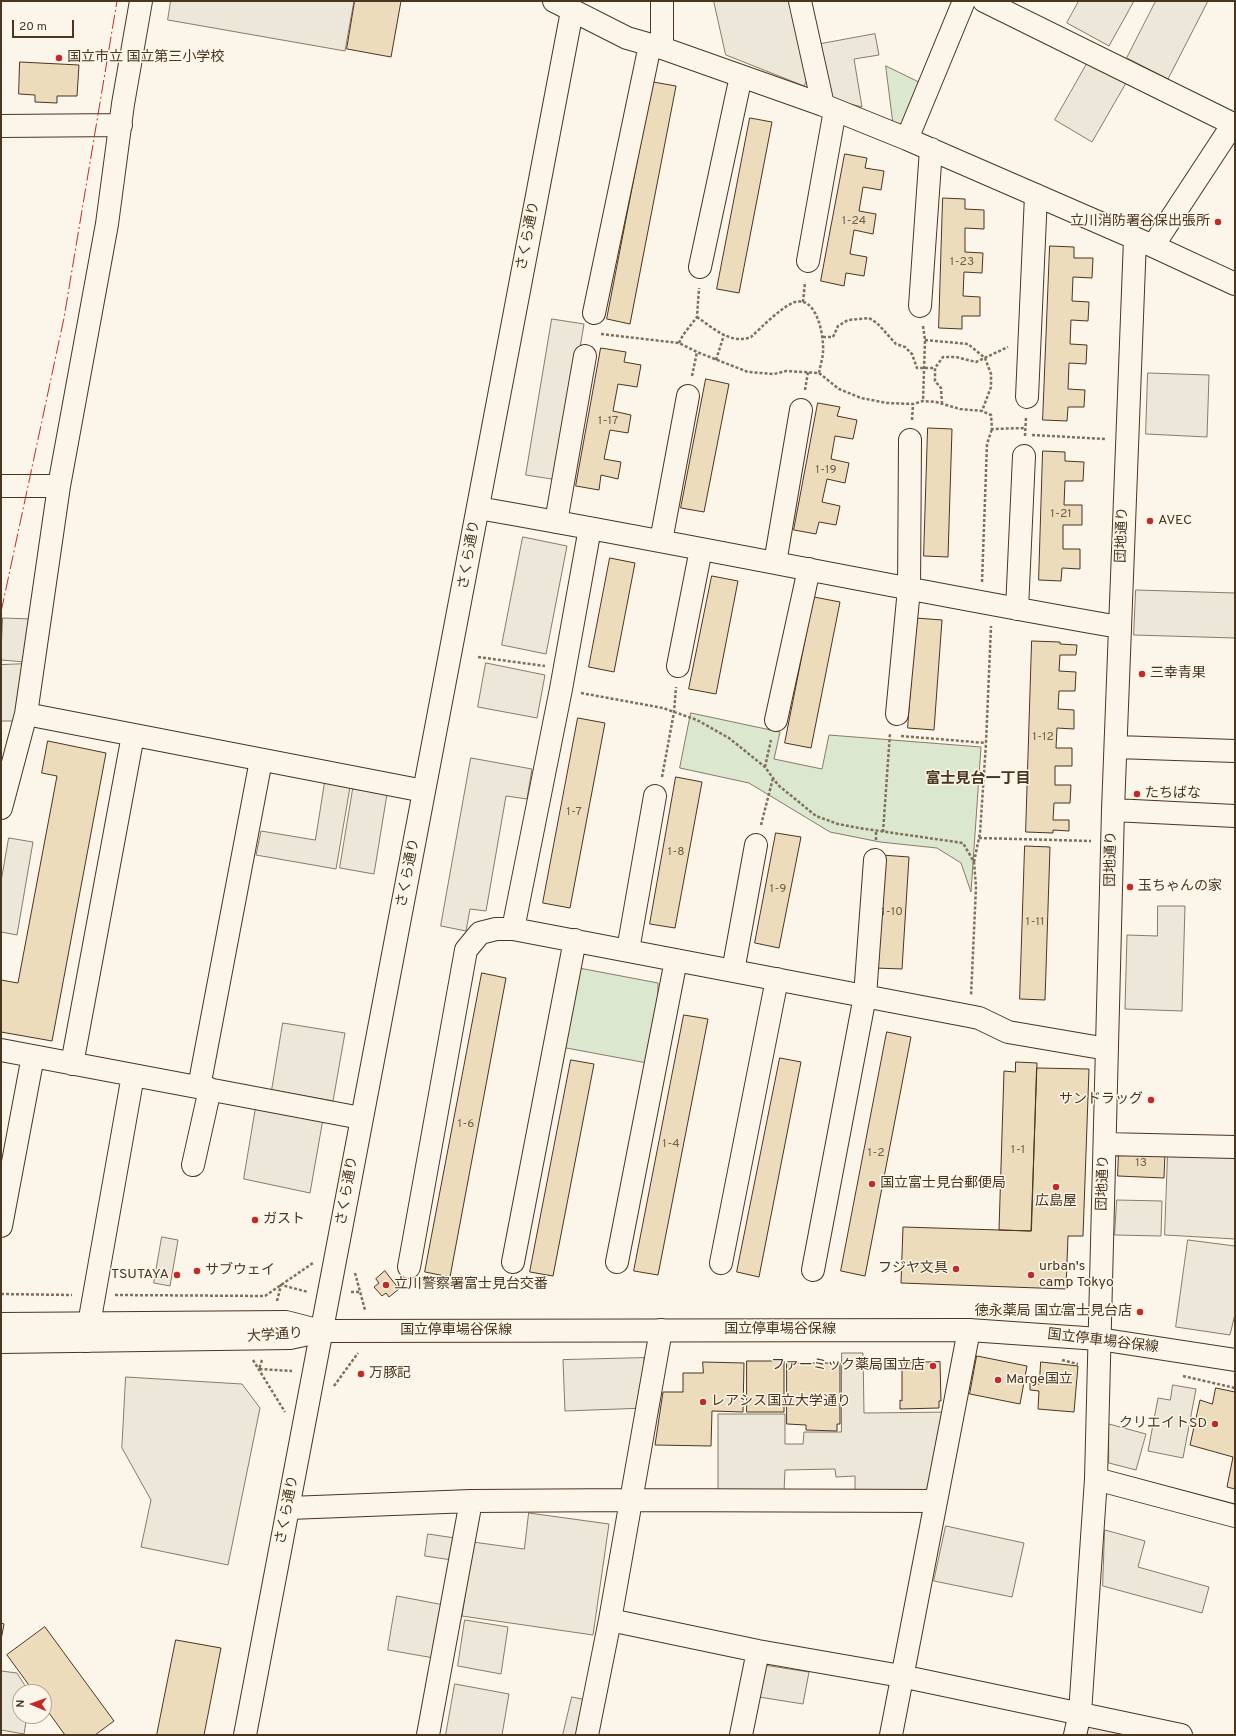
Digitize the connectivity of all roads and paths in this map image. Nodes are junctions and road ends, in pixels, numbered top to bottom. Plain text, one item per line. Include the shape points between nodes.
1 (141, 1) edge
2 (662, 1) edge
3 (800, 1) edge
4 (964, 1) edge
5 (984, 1) edge
6 (563, 6) edge
7 (656, 46) junction
8 (741, 76) junction
9 (829, 108) junction
10 (121, 125) junction
11 (1, 126) edge
12 (907, 139) junction
13 (930, 149) junction
14 (1036, 195) junction
15 (1144, 242) junction
16 (808, 261) dead end
17 (700, 267) joint
18 (1235, 284) edge
19 (920, 306) joint
20 (697, 317) junction
21 (596, 323) joint
22 (724, 335) junction
23 (823, 337) junction
24 (1029, 337) junction
25 (925, 340) junction
26 (679, 344) junction
27 (585, 356) dead end
28 (985, 358) junction
29 (716, 360) junction
30 (923, 368) junction
31 (935, 368) junction
32 (819, 373) junction
33 (688, 396) dead end
34 (1027, 397) joint
35 (923, 401) junction
36 (942, 404) junction
37 (801, 410) dead end
38 (982, 411) junction
39 (1025, 428) junction
40 (992, 429) junction
41 (1025, 434) junction
42 (910, 440) dead end
43 (1127, 441) junction
44 (1024, 456) joint
45 (1, 486) edge
46 (59, 486) junction
47 (478, 508) junction
48 (556, 522) junction
49 (590, 528) junction
50 (662, 541) junction
51 (701, 549) junction
52 (775, 563) junction
53 (809, 569) junction
54 (909, 589) junction
55 (987, 603) junction
56 (1017, 609) junction
57 (1119, 627) junction
58 (478, 657) dead end
59 (678, 666) joint
60 (562, 679) junction
61 (674, 712) junction
62 (26, 714) junction
63 (897, 714) dead end
64 (776, 720) joint
65 (133, 735) junction
66 (986, 743) junction
67 (1116, 747) junction
68 (1235, 752) edge
69 (261, 760) junction
70 (765, 767) junction
71 (773, 778) junction
72 (424, 791) junction
73 (655, 796) joint
74 (1, 808) edge
75 (1113, 810) junction
76 (1235, 816) edge
77 (883, 832) junction
78 (980, 838) junction
79 (1113, 842) junction
80 (756, 845) joint
81 (875, 860) dead end
82 (974, 862) junction
83 (513, 928) junction
84 (575, 940) junction
85 (628, 950) junction
86 (676, 960) junction
87 (733, 971) junction
88 (777, 979) junction
89 (865, 996) junction
90 (970, 1016) junction
91 (1107, 1049) junction
92 (1, 1050) edge
93 (33, 1056) junction
94 (72, 1064) junction
95 (132, 1075) junction
96 (204, 1088) junction
97 (361, 1118) junction
98 (1105, 1144) junction
99 (1235, 1147) edge
100 (193, 1165) dead end
101 (1, 1226) edge
102 (316, 1261) dead end
103 (513, 1262) dead end
104 (617, 1262) dead end
105 (721, 1263) dead end
106 (409, 1267) dead end
107 (813, 1270) dead end
108 (280, 1285) junction
109 (359, 1286) dead end
110 (308, 1292) dead end
111 (347, 1292) dead end
112 (360, 1292) junction
113 (1, 1294) edge
114 (94, 1295) junction
115 (276, 1305) dead end
116 (367, 1316) dead end
117 (1, 1324) edge
118 (661, 1330) junction
119 (969, 1330) junction
120 (322, 1331) junction
121 (88, 1332) junction
122 (1099, 1339) junction
123 (1, 1342) edge
124 (359, 1352) dead end
125 (264, 1355) dead end
126 (253, 1359) dead end
127 (1235, 1360) edge
128 (259, 1369) junction
129 (292, 1371) dead end
130 (338, 1371) dead end
131 (287, 1415) dead end
132 (1096, 1479) junction
133 (631, 1500) junction
134 (471, 1501) junction
135 (936, 1501) junction
136 (289, 1508) junction
137 (1235, 1516) edge
138 (610, 1620) junction
139 (758, 1651) junction
140 (901, 1676) junction
141 (1080, 1713) junction
142 (245, 1735) edge
143 (428, 1735) edge
144 (587, 1735) edge
145 (742, 1735) edge
146 (890, 1735) edge
147 (1075, 1735) edge
148 (1181, 1735) edge

1 - 10 street
2 - 7 street
3 - 9 street
4 - 12 street
5 - 15 street via 1233,124
6 - 7 street via 627,38
6 - 47 street, さくら通り
7 - 8 street
7 - 21 street
8 - 9 street
8 - 17 street
9 - 12 street
9 - 16 street
10 - 11 street
10 - 46 street via 107,224
12 - 13 street
13 - 14 street
13 - 19 street
14 - 15 street
14 - 24 street
15 - 18 street
15 - 43 street, 団地通り
17 - 20 path
19 - 25 path
20 - 22 path
20 - 26 path
21 - 26 path
22 - 23 path via 744,340 788,306 795,302 803,302 810,306 819,321
22 - 29 path
23 - 30 path via 833,337 838,326 848,320 869,318 877,323 891,340 912,354 917,368
23 - 32 path
24 - 28 path
24 - 34 street
25 - 28 path via 968,344
25 - 30 path
26 - 29 path
27 - 48 street
28 - 31 path via 976,362 943,357
28 - 38 path via 991,374 991,387
29 - 32 path via 748,372
30 - 31 path
30 - 35 path
31 - 36 path via 935,382 941,388
32 - 35 path via 839,389 861,398 887,403 913,404
33 - 50 street
34 - 39 path
35 - 36 path
36 - 38 path via 960,410
37 - 52 street
38 - 40 path via 991,415
39 - 40 path
39 - 41 path
40 - 55 path via 987,444
41 - 43 path
41 - 44 path
42 - 54 street
43 - 57 street, 団地通り
44 - 56 street
45 - 46 street
46 - 62 street
47 - 48 street
47 - 72 street, さくら通り
48 - 49 street
49 - 50 street
49 - 60 street
50 - 51 street
51 - 52 street
51 - 59 street
52 - 53 street
53 - 54 street
53 - 64 street
54 - 55 street
54 - 63 street
55 - 56 street
55 - 66 path
56 - 57 street
57 - 67 street, 団地通り
58 - 60 path
59 - 61 path
60 - 61 path
60 - 83 street
61 - 70 path via 698,720 729,738
61 - 73 path via 663,773
62 - 65 street
62 - 74 street
64 - 70 path
65 - 69 street
65 - 94 street
66 - 77 path via 889,735
66 - 78 path
67 - 68 street
67 - 75 street, 団地通り
69 - 72 street
69 - 96 street
70 - 71 path
71 - 77 path via 816,816 838,824
71 - 80 path
72 - 97 street, さくら通り
73 - 85 street
75 - 76 street
75 - 79 street, 団地通り
77 - 82 path via 963,843
78 - 79 path
78 - 82 path
79 - 91 street, 団地通り
80 - 87 street
81 - 89 street
82 - 90 path via 976,887
83 - 84 street
83 - 106 street via 480,933 466,950
84 - 85 street
84 - 103 street
85 - 86 street
86 - 87 street
86 - 104 street
87 - 88 street
88 - 89 street
88 - 105 street
89 - 90 street
89 - 107 street
90 - 91 street via 1008,1032
91 - 98 street, 団地通り
92 - 93 street
93 - 94 street
93 - 101 street
94 - 95 street
95 - 96 street
95 - 114 street
96 - 97 street
96 - 100 street
97 - 120 street, さくら通り
98 - 99 street
98 - 122 street, 団地通り
102 - 108 path
108 - 110 path
108 - 114 path via 265,1296
108 - 115 path
109 - 112 path
111 - 112 path
112 - 116 path
113 - 114 path
114 - 121 street
117 - 121 street, 大学通り
118 - 119 street, 国立停車場谷保線
118 - 120 street, 国立停車場谷保線
118 - 133 street
119 - 122 street, 国立停車場谷保線
119 - 135 street
120 - 121 street, 大学通り via 290,1338
120 - 136 street, さくら通り
121 - 123 street, 大学通り
122 - 127 street, 国立停車場谷保線
122 - 132 street, 団地通り
124 - 130 path via 345,1371
125 - 128 path
126 - 128 path
128 - 129 path
128 - 131 path
132 - 137 street
132 - 141 street, 団地通り
133 - 134 street
133 - 135 street
133 - 138 street
134 - 136 street
134 - 143 street
135 - 140 street
136 - 142 street, さくら通り
138 - 139 street
138 - 144 street
139 - 140 street
139 - 145 street
140 - 141 street
140 - 146 street
141 - 147 street, 団地通り
141 - 148 street

